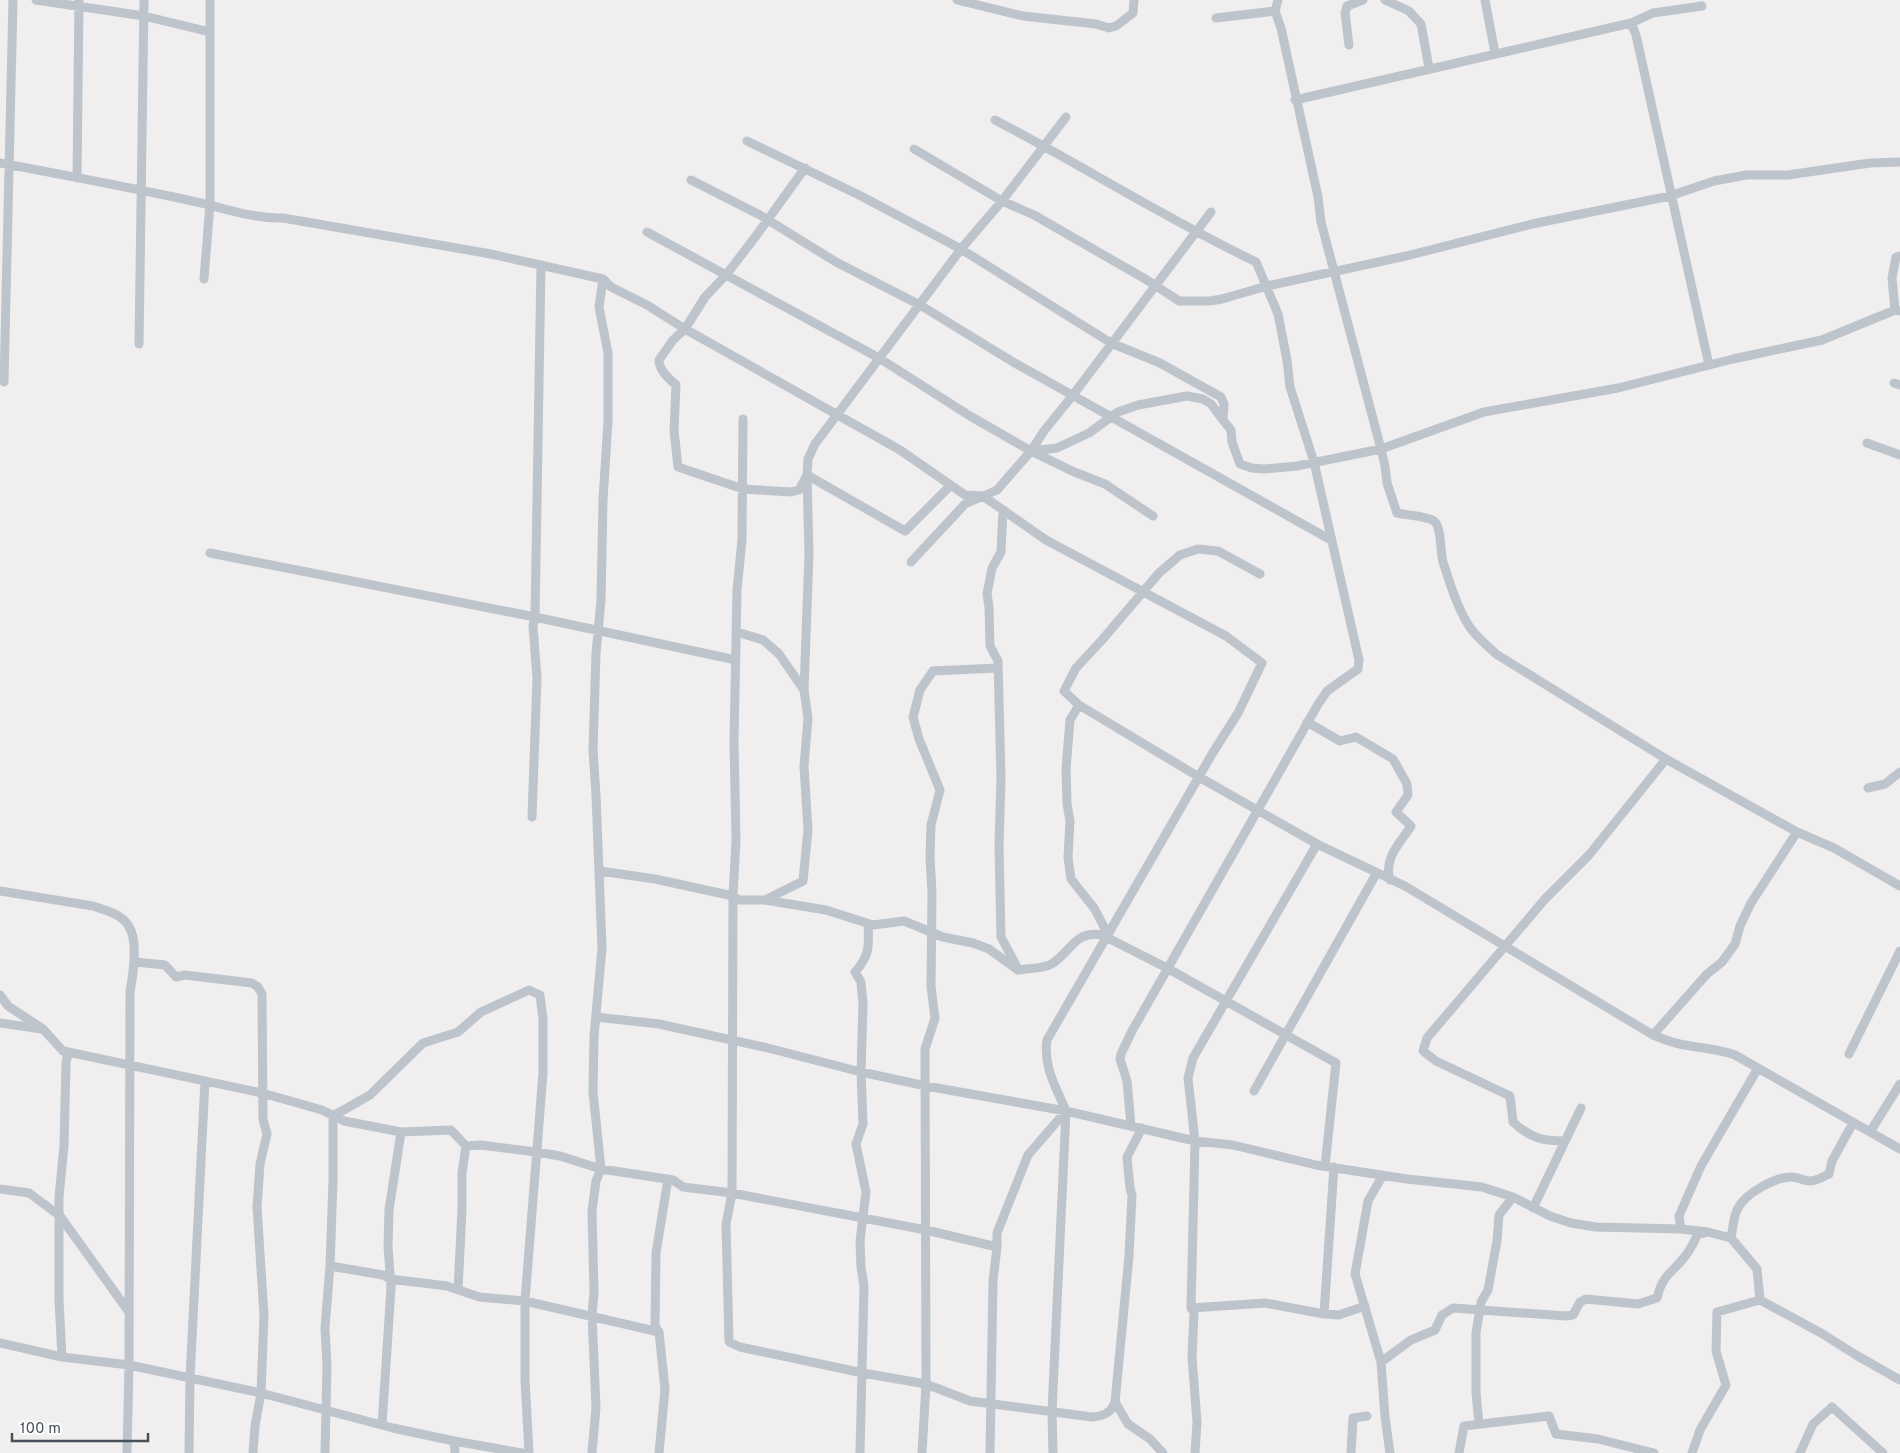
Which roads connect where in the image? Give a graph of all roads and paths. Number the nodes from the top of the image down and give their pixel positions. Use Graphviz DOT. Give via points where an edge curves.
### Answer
graph roads {
  1 [pos="13,0"];
  2 [pos="36,0"];
  3 [pos="144,0"];
  4 [pos="210,0"];
  5 [pos="957,0"];
  6 [pos="1134,0"];
  7 [pos="1278,0"];
  8 [pos="1363,0"];
  9 [pos="1385,0"];
  10 [pos="1485,0"];
  11 [pos="79,3"];
  12 [pos="1702,6"];
  13 [pos="1275,11"];
  14 [pos="144,16"];
  15 [pos="1216,18"];
  16 [pos="1631,23"];
  17 [pos="210,32"];
  18 [pos="1350,44"];
  19 [pos="1495,53"];
  20 [pos="1429,68"];
  21 [pos="1295,100"];
  22 [pos="1066,117"];
  23 [pos="995,120"];
  24 [pos="747,141"];
  25 [pos="1045,146"];
  26 [pos="914,149"];
  27 [pos="1900,162"];
  28 [pos="4,163"];
  29 [pos="805,168"];
  30 [pos="77,178"];
  31 [pos="691,180"];
  32 [pos="141,190"];
  33 [pos="1670,196"];
  34 [pos="1002,201"];
  35 [pos="210,204"];
  36 [pos="1211,212"];
  37 [pos="767,220"];
  38 [pos="647,232"];
  39 [pos="1196,232"];
  40 [pos="961,249"];
  41 [pos="1900,256"];
  42 [pos="541,265"];
  43 [pos="1334,270"];
  44 [pos="726,276"];
  45 [pos="204,279"];
  46 [pos="603,279"];
  47 [pos="1156,286"];
  48 [pos="1267,286"];
  49 [pos="920,305"];
  50 [pos="1897,310"];
  51 [pos="685,329"];
  52 [pos="1112,343"];
  53 [pos="139,344"];
  54 [pos="879,358"];
  55 [pos="1709,365"];
  56 [pos="4,382"];
  57 [pos="1073,395"];
  58 [pos="836,414"];
  59 [pos="1112,417"];
  60 [pos="743,419"];
  61 [pos="1223,420"];
  62 [pos="1867,443"];
  63 [pos="1381,449"];
  64 [pos="1030,451"];
  65 [pos="1900,455"];
  66 [pos="1314,462"];
  67 [pos="807,475"];
  68 [pos="951,485"];
  69 [pos="743,489"];
  70 [pos="983,496"];
  71 [pos="1003,510"];
  72 [pos="1153,516"];
  73 [pos="1331,540"];
  74 [pos="210,553"];
  75 [pos="911,562"];
  76 [pos="1260,574"];
  77 [pos="1144,593"];
  78 [pos="534,617"];
  79 [pos="598,629"];
  80 [pos="737,632"];
  81 [pos="736,660"];
  82 [pos="998,668"];
  83 [pos="804,690"];
  84 [pos="1079,705"];
  85 [pos="1307,722"];
  86 [pos="1666,759"];
  87 [pos="1900,772"];
  88 [pos="1199,778"];
  89 [pos="1868,788"];
  90 [pos="1258,810"];
  91 [pos="532,817"];
  92 [pos="1797,832"];
  93 [pos="1317,844"];
  94 [pos="600,871"];
  95 [pos="1376,874"];
  96 [pos="1390,880"];
  97 [pos="1900,886"];
  98 [pos="0,891"];
  99 [pos="733,896"];
  100 [pos="765,900"];
  101 [pos="868,924"];
  102 [pos="932,932"];
  103 [pos="1108,937"];
  104 [pos="1504,946"];
  105 [pos="1900,951"];
  106 [pos="135,962"];
  107 [pos="1167,968"];
  108 [pos="1018,970"];
  109 [pos="0,995"];
  110 [pos="1226,1002"];
  111 [pos="596,1017"];
  112 [pos="0,1023"];
  113 [pos="43,1029"];
  114 [pos="1284,1035"];
  115 [pos="1653,1035"];
  116 [pos="732,1040"];
  117 [pos="68,1052"];
  118 [pos="1849,1054"];
  119 [pos="131,1065"];
  120 [pos="1758,1068"];
  121 [pos="861,1072"];
  122 [pos="205,1081"];
  123 [pos="1900,1084"];
  124 [pos="926,1086"];
  125 [pos="1254,1091"];
  126 [pos="262,1093"];
  127 [pos="1581,1108"];
  128 [pos="1066,1111"];
  129 [pos="333,1116"];
  130 [pos="1853,1124"];
  131 [pos="1131,1126"];
  132 [pos="1142,1128"];
  133 [pos="401,1132"];
  134 [pos="1870,1132"];
  135 [pos="1195,1141"];
  136 [pos="1565,1141"];
  137 [pos="466,1146"];
  138 [pos="1900,1150"];
  139 [pos="536,1152"];
  140 [pos="1330,1167"];
  141 [pos="601,1169"];
  142 [pos="1383,1175"];
  143 [pos="668,1179"];
  144 [pos="0,1189"];
  145 [pos="732,1193"];
  146 [pos="1513,1197"];
  147 [pos="1533,1208"];
  148 [pos="60,1216"];
  149 [pos="863,1218"];
  150 [pos="1681,1229"];
  151 [pos="926,1230"];
  152 [pos="1708,1232"];
  153 [pos="1731,1238"];
  154 [pos="997,1247"];
  155 [pos="330,1266"];
  156 [pos="390,1279"];
  157 [pos="458,1290"];
  158 [pos="525,1300"];
  159 [pos="1760,1300"];
  160 [pos="1365,1306"];
  161 [pos="1191,1308"];
  162 [pos="1480,1309"];
  163 [pos="129,1312"];
  164 [pos="1324,1314"];
  165 [pos="592,1315"];
  166 [pos="659,1332"];
  167 [pos="0,1343"];
  168 [pos="62,1357"];
  169 [pos="1382,1362"];
  170 [pos="129,1365"];
  171 [pos="863,1373"];
  172 [pos="190,1378"];
  173 [pos="1900,1380"];
  174 [pos="926,1384"];
  175 [pos="261,1393"];
  176 [pos="1115,1402"];
  177 [pos="990,1404"];
  178 [pos="325,1410"];
  179 [pos="1052,1412"];
  180 [pos="1367,1416"];
  181 [pos="1479,1424"];
  182 [pos="382,1425"];
  183 [pos="454,1441"];
  184 [pos="127,1453"];
  185 [pos="190,1453"];
  186 [pos="253,1453"];
  187 [pos="325,1453"];
  188 [pos="455,1453"];
  189 [pos="522,1453"];
  190 [pos="529,1453"];
  191 [pos="592,1453"];
  192 [pos="659,1453"];
  193 [pos="860,1453"];
  194 [pos="922,1453"];
  195 [pos="990,1453"];
  196 [pos="1053,1453"];
  197 [pos="1163,1453"];
  198 [pos="1195,1453"];
  199 [pos="1351,1453"];
  200 [pos="1390,1453"];
  201 [pos="1458,1453"];
  202 [pos="1654,1453"];
  203 [pos="1692,1453"];
  204 [pos="1800,1453"];
  205 [pos="1883,1453"];
  1 -- 28 [label="street"];
  2 -- 11 [label="street"];
  3 -- 14 [label="street"];
  4 -- 17 [label="street"];
  5 -- 6 [label="street" via="1022,16 1109,28 1133,13"];
  7 -- 13 [label="street"];
  8 -- 18 [label="street" via="1347,6 1345,13"];
  9 -- 20 [label="street" via="1409,11 1421,24"];
  10 -- 19 [label="street"];
  11 -- 14 [label="street"];
  11 -- 30 [label="street"];
  12 -- 16 [label="street" via="1653,13"];
  13 -- 15 [label="street"];
  13 -- 21 [label="street"];
  14 -- 17 [label="street"];
  14 -- 32 [label="street"];
  16 -- 19 [label="street"];
  16 -- 33 [label="street"];
  17 -- 35 [label="street"];
  19 -- 20 [label="street"];
  20 -- 21 [label="street"];
  21 -- 43 [label="street"];
  22 -- 25 [label="street"];
  23 -- 25 [label="street"];
  24 -- 29 [label="street"];
  25 -- 34 [label="street"];
  25 -- 39 [label="street"];
  26 -- 34 [label="street"];
  27 -- 33 [label="street" via="1788,175 1746,175 1714,181"];
  28 -- 30 [label="street"];
  28 -- 56 [label="street"];
  29 -- 37 [label="street"];
  29 -- 40 [label="street"];
  30 -- 32 [label="street"];
  31 -- 37 [label="street"];
  32 -- 35 [label="street"];
  32 -- 53 [label="street"];
  33 -- 43 [label="street"];
  33 -- 55 [label="street"];
  34 -- 40 [label="street"];
  34 -- 47 [label="street" via="1034,215"];
  35 -- 42 [label="street" via="256,216 283,218"];
  35 -- 45 [label="street"];
  36 -- 39 [label="street"];
  37 -- 44 [label="street"];
  37 -- 49 [label="street" via="836,262"];
  38 -- 44 [label="street"];
  39 -- 47 [label="street"];
  39 -- 48 [label="street" via="1256,262"];
  40 -- 49 [label="street"];
  40 -- 52 [label="street"];
  41 -- 50 [label="street" via="1896,257 1892,278"];
  42 -- 46 [label="street"];
  42 -- 78 [label="street"];
  43 -- 48 [label="street"];
  43 -- 63 [label="street"];
  44 -- 51 [label="street" via="705,297"];
  44 -- 54 [label="street"];
  46 -- 51 [label="street" via="611,287"];
  46 -- 79 [label="street" via="599,307 608,353 608,420"];
  47 -- 48 [label="street" via="1179,301 1210,301"];
  47 -- 52 [label="street"];
  48 -- 66 [label="street" via="1278,314 1290,387"];
  49 -- 54 [label="street"];
  49 -- 57 [label="street"];
  50 -- 55 [label="street" via="1822,340"];
  51 -- 58 [label="street"];
  51 -- 69 [label="street" via="673,340 658,363 676,385 674,430 678,467"];
  52 -- 57 [label="street"];
  52 -- 61 [label="street" via="1160,363 1221,397"];
  54 -- 58 [label="street"];
  54 -- 64 [label="street"];
  55 -- 63 [label="street" via="1618,388 1484,412"];
  57 -- 59 [label="street"];
  57 -- 64 [label="street"];
  58 -- 67 [label="street" via="815,444 808,460"];
  58 -- 68 [label="street" via="900,450"];
  59 -- 61 [label="street" via="1138,405 1188,396 1211,404"];
  59 -- 64 [label="street" via="1089,433 1057,448"];
  59 -- 73 [label="street"];
  60 -- 69 [label="street"];
  61 -- 66 [label="street" via="1231,430 1240,464 1245,467 1264,469"];
  62 -- 65 [label="street"];
  63 -- 66 [label="street"];
  63 -- 86 [label="street" via="1397,513 1437,524 1447,575 1476,636 1496,654"];
  64 -- 70 [label="street" via="997,490"];
  64 -- 72 [label="street" via="1105,484"];
  66 -- 73 [label="street"];
  67 -- 68 [label="street" via="905,531"];
  67 -- 69 [label="street" via="799,490 791,492"];
  67 -- 83 [label="street" via="809,554"];
  68 -- 70 [label="street" via="965,495"];
  69 -- 80 [label="street"];
  70 -- 71 [label="street"];
  70 -- 75 [label="street" via="965,504"];
  71 -- 77 [label="street" via="1046,540"];
  71 -- 82 [label="street" via="1001,552 992,568 987,594 990,646"];
  73 -- 85 [label="street" via="1359,660 1358,669 1327,691"];
  74 -- 78 [label="street"];
  76 -- 77 [label="street" via="1218,551 1198,549 1180,555 1159,573"];
  77 -- 84 [label="street" via="1076,668 1064,691"];
  77 -- 88 [label="street" via="1226,636 1262,663 1238,713"];
  78 -- 79 [label="street"];
  78 -- 91 [label="street" via="537,678"];
  79 -- 81 [label="street"];
  79 -- 94 [label="street" via="593,750"];
  80 -- 81 [label="street"];
  80 -- 83 [label="street" via="763,640 779,654"];
  81 -- 99 [label="street"];
  82 -- 102 [label="street" via="933,671 920,690 913,717 940,790 931,825"];
  82 -- 108 [label="street" via="1002,937"];
  83 -- 100 [label="street" via="808,718 804,767 808,830 804,881"];
  84 -- 88 [label="street"];
  84 -- 103 [label="street" via="1070,720 1066,769 1070,821 1068,857 1071,879 1094,908"];
  85 -- 90 [label="street"];
  85 -- 96 [label="street" via="1340,741 1356,737 1387,755 1393,759 1407,784 1408,795 1396,812 1411,826 1390,856"];
  86 -- 92 [label="street"];
  86 -- 104 [label="street" via="1590,855"];
  87 -- 89 [label="street" via="1885,784"];
  88 -- 90 [label="street"];
  88 -- 103 [label="street"];
  90 -- 93 [label="street"];
  90 -- 107 [label="street"];
  92 -- 97 [label="street" via="1834,848"];
  92 -- 115 [label="street" via="1751,903 1735,944"];
  93 -- 95 [label="street"];
  93 -- 110 [label="street"];
  94 -- 99 [label="street"];
  94 -- 111 [label="street" via="602,948"];
  95 -- 96 [label="street"];
  95 -- 114 [label="street"];
  96 -- 104 [label="street"];
  98 -- 106 [label="street" via="108,911 128,925"];
  99 -- 100 [label="street" via="739,900"];
  99 -- 116 [label="street"];
  100 -- 101 [label="street" via="826,910"];
  101 -- 102 [label="street" via="904,921"];
  101 -- 121 [label="street" via="868,952 864,963 855,972 862,989"];
  102 -- 108 [label="street" via="989,949"];
  102 -- 124 [label="street" via="931,986 935,1018 926,1049"];
  103 -- 107 [label="street"];
  103 -- 108 [label="street" via="1092,933 1084,935 1052,964"];
  103 -- 128 [label="street" via="1047,1040 1048,1071"];
  104 -- 115 [label="street"];
  104 -- 136 [label="street" via="1427,1038 1423,1051 1436,1061 1510,1096 1513,1122 1525,1133 1550,1141"];
  105 -- 118 [label="street"];
  106 -- 119 [label="street" via="130,992"];
  106 -- 126 [label="street" via="164,965 176,977 185,975 252,983 258,987 263,1003"];
  107 -- 110 [label="street"];
  107 -- 131 [label="street" via="1121,1054"];
  109 -- 113 [label="street" via="8,1006"];
  110 -- 114 [label="street"];
  110 -- 135 [label="street" via="1190,1068 1188,1078"];
  111 -- 116 [label="street" via="659,1024"];
  111 -- 141 [label="street" via="593,1092"];
  112 -- 113 [label="street"];
  113 -- 117 [label="street"];
  114 -- 125 [label="street"];
  114 -- 140 [label="street" via="1336,1064"];
  115 -- 120 [label="street" via="1690,1046 1722,1050"];
  116 -- 121 [label="street"];
  116 -- 145 [label="street"];
  117 -- 119 [label="street"];
  117 -- 148 [label="street"];
  119 -- 122 [label="street"];
  119 -- 163 [label="street"];
  120 -- 130 [label="street"];
  120 -- 150 [label="street" via="1701,1166 1679,1216"];
  121 -- 124 [label="street"];
  121 -- 149 [label="street" via="863,1124 856,1144 866,1192"];
  122 -- 126 [label="street"];
  122 -- 172 [label="street"];
  123 -- 134 [label="street"];
  124 -- 128 [label="street"];
  124 -- 151 [label="street"];
  126 -- 129 [label="street"];
  126 -- 175 [label="street" via="267,1134 260,1164 257,1207 264,1315"];
  127 -- 136 [label="street"];
  128 -- 131 [label="street"];
  128 -- 154 [label="street" via="1028,1155 997,1233"];
  128 -- 179 [label="street"];
  129 -- 133 [label="street"];
  129 -- 139 [label="street" via="370,1095 423,1043 458,1032 481,1012 529,990 540,995 543,1019 543,1073"];
  129 -- 155 [label="street"];
  130 -- 134 [label="street"];
  130 -- 153 [label="street" via="1829,1174 1811,1181 1791,1177 1768,1183 1738,1207"];
  131 -- 132 [label="street"];
  132 -- 135 [label="street"];
  132 -- 176 [label="street" via="1127,1157 1132,1196"];
  133 -- 137 [label="street" via="451,1130"];
  133 -- 156 [label="street" via="389,1210"];
  134 -- 138 [label="street"];
  135 -- 140 [label="street"];
  135 -- 161 [label="street"];
  136 -- 147 [label="street"];
  137 -- 139 [label="street"];
  137 -- 157 [label="street"];
  139 -- 141 [label="street"];
  139 -- 158 [label="street"];
  140 -- 142 [label="street"];
  140 -- 164 [label="street"];
  141 -- 143 [label="street"];
  141 -- 165 [label="street" via="593,1197"];
  142 -- 146 [label="street" via="1482,1188"];
  142 -- 160 [label="street" via="1368,1201 1355,1266"];
  143 -- 145 [label="street" via="683,1187"];
  143 -- 166 [label="street" via="656,1253 655,1326"];
  144 -- 148 [label="street" via="29,1193"];
  145 -- 149 [label="street"];
  145 -- 171 [label="street" via="726,1224 729,1342"];
  146 -- 147 [label="street"];
  146 -- 162 [label="street" via="1499,1215 1488,1290"];
  147 -- 150 [label="street" via="1572,1223 1596,1227"];
  148 -- 163 [label="street"];
  148 -- 168 [label="street"];
  149 -- 151 [label="street"];
  149 -- 171 [label="street" via="860,1266 864,1286"];
  150 -- 152 [label="street"];
  151 -- 154 [label="street"];
  151 -- 174 [label="street"];
  152 -- 153 [label="street"];
  152 -- 162 [label="street" via="1698,1234 1686,1256 1664,1278 1657,1298 1629,1304 1586,1299 1580,1302 1573,1315 1566,1316"];
  153 -- 159 [label="street" via="1757,1269"];
  154 -- 177 [label="street"];
  155 -- 156 [label="street" via="376,1273"];
  155 -- 178 [label="street" via="325,1328"];
  156 -- 157 [label="street"];
  156 -- 182 [label="street"];
  157 -- 158 [label="street" via="479,1297"];
  158 -- 165 [label="street"];
  158 -- 190 [label="street"];
  159 -- 173 [label="street"];
  159 -- 203 [label="street" via="1717,1312 1716,1351 1726,1385 1700,1430"];
  160 -- 164 [label="street" via="1340,1315"];
  160 -- 169 [label="street"];
  161 -- 164 [label="street" via="1265,1304"];
  161 -- 198 [label="street" via="1194,1313"];
  162 -- 169 [label="street" via="1448,1310 1435,1330 1411,1340"];
  162 -- 181 [label="street" via="1476,1334"];
  163 -- 170 [label="street"];
  165 -- 166 [label="street"];
  165 -- 191 [label="street" via="596,1407"];
  166 -- 192 [label="street" via="665,1388"];
  167 -- 168 [label="street"];
  168 -- 170 [label="street"];
  169 -- 200 [label="street"];
  170 -- 172 [label="street"];
  170 -- 184 [label="street"];
  171 -- 174 [label="street"];
  171 -- 193 [label="street"];
  172 -- 175 [label="street"];
  172 -- 185 [label="street"];
  174 -- 177 [label="street" via="970,1401"];
  174 -- 194 [label="street"];
  175 -- 178 [label="street"];
  175 -- 186 [label="street"];
  176 -- 179 [label="street" via="1106,1414 1099,1416"];
  176 -- 197 [label="street" via="1128,1424"];
  177 -- 179 [label="street"];
  177 -- 195 [label="street"];
  178 -- 182 [label="street"];
  178 -- 187 [label="street"];
  179 -- 196 [label="street"];
  180 -- 199 [label="street" via="1354,1418"];
  181 -- 201 [label="street" via="1464,1426"];
  181 -- 202 [label="street" via="1549,1416 1556,1434 1598,1439"];
  182 -- 183 [label="street"];
  183 -- 188 [label="street"];
  183 -- 189 [label="street"];
  204 -- 205 [label="street" via="1813,1424 1832,1407"];
}
